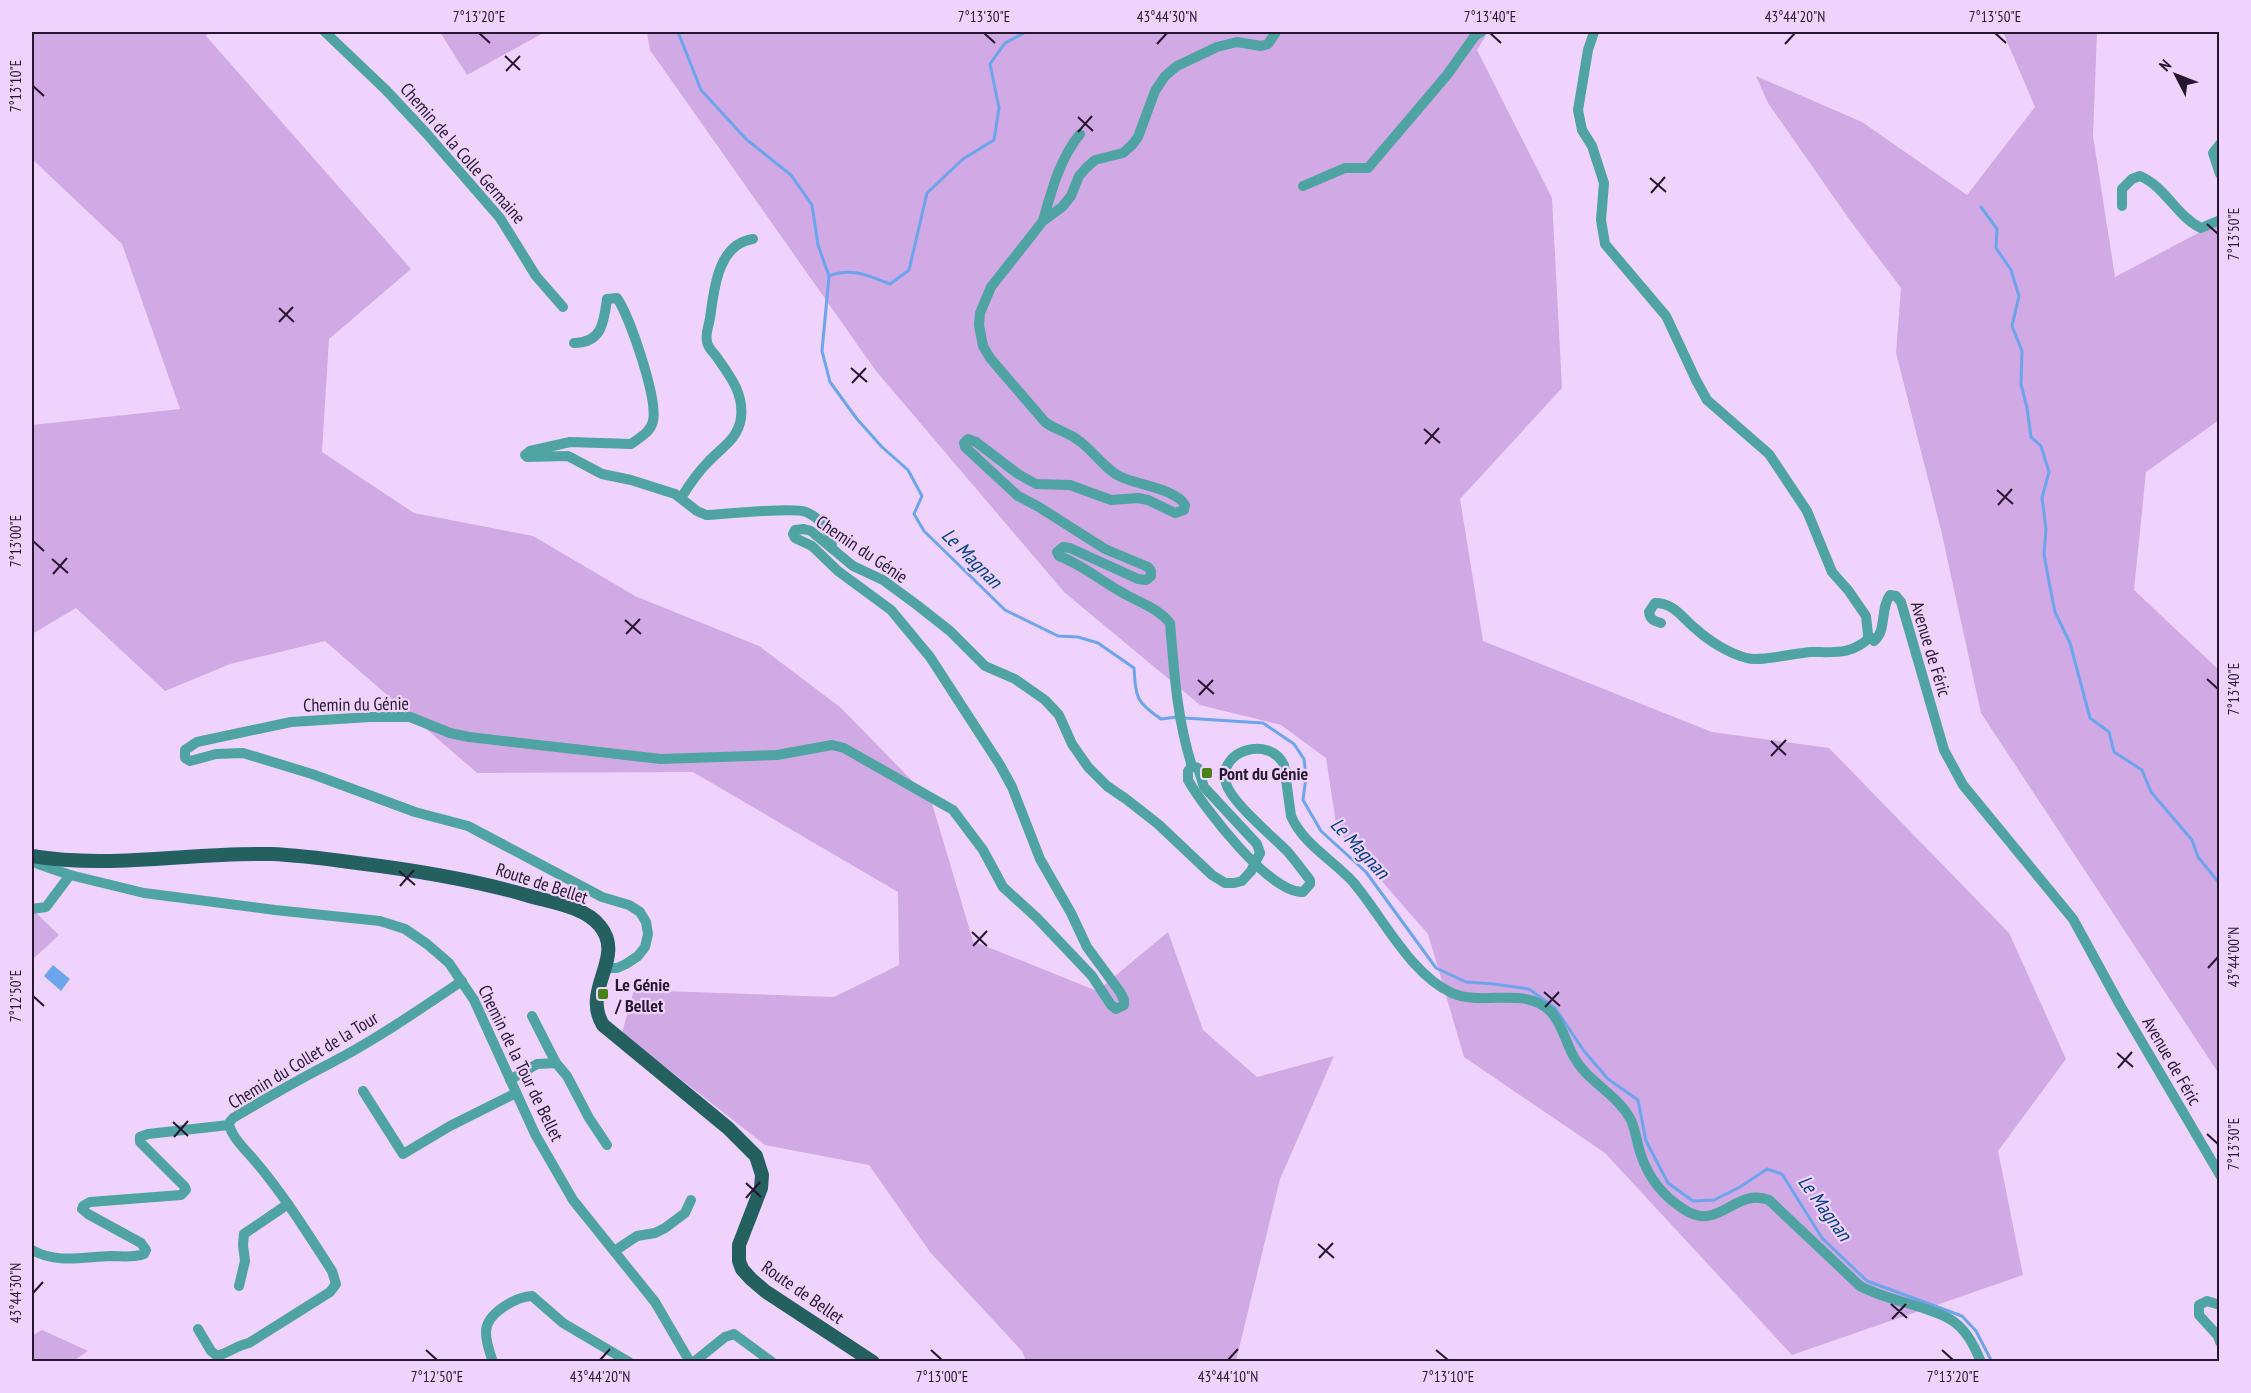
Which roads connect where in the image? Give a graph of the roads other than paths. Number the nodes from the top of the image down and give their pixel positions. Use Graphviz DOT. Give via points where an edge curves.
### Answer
graph roads {
  1 [pos="325,32"];
  2 [pos="1276,32"];
  3 [pos="1481,32"];
  4 [pos="1594,32"];
  5 [pos="1080,134"];
  6 [pos="2220,144"];
  7 [pos="2220,174"];
  8 [pos="1303,186"];
  9 [pos="2122,206"];
  10 [pos="2220,220"];
  11 [pos="1043,221"];
  12 [pos="753,239"];
  13 [pos="563,307"];
  14 [pos="574,343"];
  15 [pos="681,498"];
  16 [pos="832,548"];
  17 [pos="1661,624"];
  18 [pos="1870,637"];
  19 [pos="1192,766"];
  20 [pos="32,856"];
  21 [pos="70,875"];
  22 [pos="32,909"];
  23 [pos="606,968"];
  24 [pos="462,981"];
  25 [pos="532,1016"];
  26 [pos="556,1063"];
  27 [pos="510,1080"];
  28 [pos="363,1091"];
  29 [pos="516,1093"];
  30 [pos="229,1125"];
  31 [pos="607,1146"];
  32 [pos="2220,1175"];
  33 [pos="691,1200"];
  34 [pos="288,1204"];
  35 [pos="32,1250"];
  36 [pos="616,1250"];
  37 [pos="238,1286"];
  38 [pos="2220,1305"];
  39 [pos="198,1329"];
  40 [pos="2220,1342"];
  41 [pos="493,1362"];
  42 [pos="629,1362"];
  43 [pos="692,1362"];
  44 [pos="772,1362"];
  45 [pos="873,1362"];
  46 [pos="1981,1362"];
  1 -- 13 [label="street, Chemin de la Colle Germaine" via="385,89 500,218 536,276"];
  2 -- 11 [label="street, Chemin du Génie" via="1268,44 1236,42 1177,66 1155,91 1132,146 1090,164 1062,207"];
  3 -- 8 [label="street" via="1368,168 1346,168"];
  4 -- 18 [label="street" via="1578,110 1604,183 1601,220 1605,244 1666,316 1707,400 1769,454 1807,511 1832,572 1866,615"];
  5 -- 11 [label="street" via="1064,159"];
  6 -- 7 [label="street" via="2213,153"];
  9 -- 10 [label="street" via="2122,189 2140,176 2155,183 2192,224 2200,228"];
  11 -- 19 [label="street, Chemin du Génie" via="984,300 979,325 983,346 1050,426 1076,438 1115,474 1183,501 1184,510 1175,513 1138,498 1111,500 1070,485 1036,484 971,439 965,447 1018,496 1105,549 1151,571 1146,580 1138,579 1070,548 1063,547 1057,552 1163,614 1170,623 1178,700"];
  12 -- 15 [label="street" via="731,252 717,275 706,337 739,392 739,428"];
  14 -- 15 [label="street" via="586,343 597,336 607,299 617,298 641,356 653,421 649,430 632,444 570,442 530,451 525,455 527,458 568,456 602,474"];
  15 -- 16 [label="street" via="706,515 805,511 827,528"];
  16 -- 19 [label="street, Chemin du Génie, bridge" via="853,566 883,580 918,605 985,666 1016,679 1045,700 1059,715 1071,744 1107,786 1158,824 1212,875 1225,883 1242,881 1260,853 1257,844 1204,787 1198,768"];
  16 -- 23 [label="street, Chemin du Génie" via="811,531 795,530 793,534 891,610 930,657 1012,787 1040,859 1087,947 1124,1000 1120,1008 1111,1005 1092,976 1003,886 983,850 953,810 844,748 661,759 469,737 410,717 370,717 291,722 197,742 185,750 185,758 190,760 243,753 415,812 468,826 602,897 636,909 648,928 645,947 626,964"];
  17 -- 18 [label="street" via="1649,616 1655,603 1665,603 1683,614 1695,629 1734,654 1756,660 1784,654 1852,651"];
  18 -- 32 [label="street, Avenue de Féric" via="1874,641 1879,637 1886,600 1890,595 1896,596 1944,750 1963,785 2073,919"];
  19 -- 46 [label="street" via="1188,780 1227,834 1270,877 1291,890 1303,892 1310,880 1226,783 1225,771 1230,761 1243,751 1261,748 1280,757 1294,824 1353,882 1421,970 1452,993 1483,1000 1532,1000 1554,1015 1584,1072 1625,1110 1641,1156 1664,1194 1688,1213 1701,1216 1715,1215 1750,1197 1769,1200 1860,1286 1948,1318 1973,1342"];
  20 -- 21 [label="street, Chemin de la Tour de Bellet" via="38,864"];
  20 -- 23 [label="main road, Route de Bellet" via="90,862 271,854 453,877 553,903 592,918 606,939"];
  21 -- 22 [label="street" via="46,907"];
  21 -- 24 [label="street, Chemin de la Tour de Bellet" via="144,893 380,921 405,929 427,944"];
  23 -- 45 [label="main road, Route de Bellet" via="596,1004 603,1025 728,1128 756,1156 761,1188 739,1245 742,1269 765,1291"];
  24 -- 27 [label="street, Chemin de la Tour de Bellet"];
  24 -- 30 [label="street, Chemin du Collet de la Tour" via="347,1054 241,1113"];
  25 -- 26 [label="street"];
  26 -- 27 [label="street" via="537,1064"];
  26 -- 31 [label="street"];
  27 -- 29 [label="street, Chemin de la Tour de Bellet"];
  28 -- 29 [label="street" via="404,1154"];
  29 -- 36 [label="street, Chemin de la Tour de Bellet" via="573,1200"];
  30 -- 34 [label="street, Chemin du Collet de la Tour"];
  30 -- 35 [label="street" via="140,1137 140,1142 185,1187 181,1195 90,1202 83,1206 88,1214 141,1243 144,1254 63,1259 45,1257"];
  33 -- 36 [label="street" via="685,1213 665,1228 632,1238"];
  34 -- 37 [label="street" via="244,1234 245,1261"];
  34 -- 39 [label="street, Chemin du Collet de la Tour" via="332,1271 336,1284 330,1292 249,1343 218,1356"];
  36 -- 43 [label="street, Chemin de la Tour de Bellet" via="655,1302"];
  38 -- 40 [label="street" via="2207,1301 2199,1305 2199,1315"];
  41 -- 42 [label="street" via="485,1332 491,1318 516,1300 532,1296 563,1323"];
  43 -- 44 [label="street" via="734,1334"];
}
